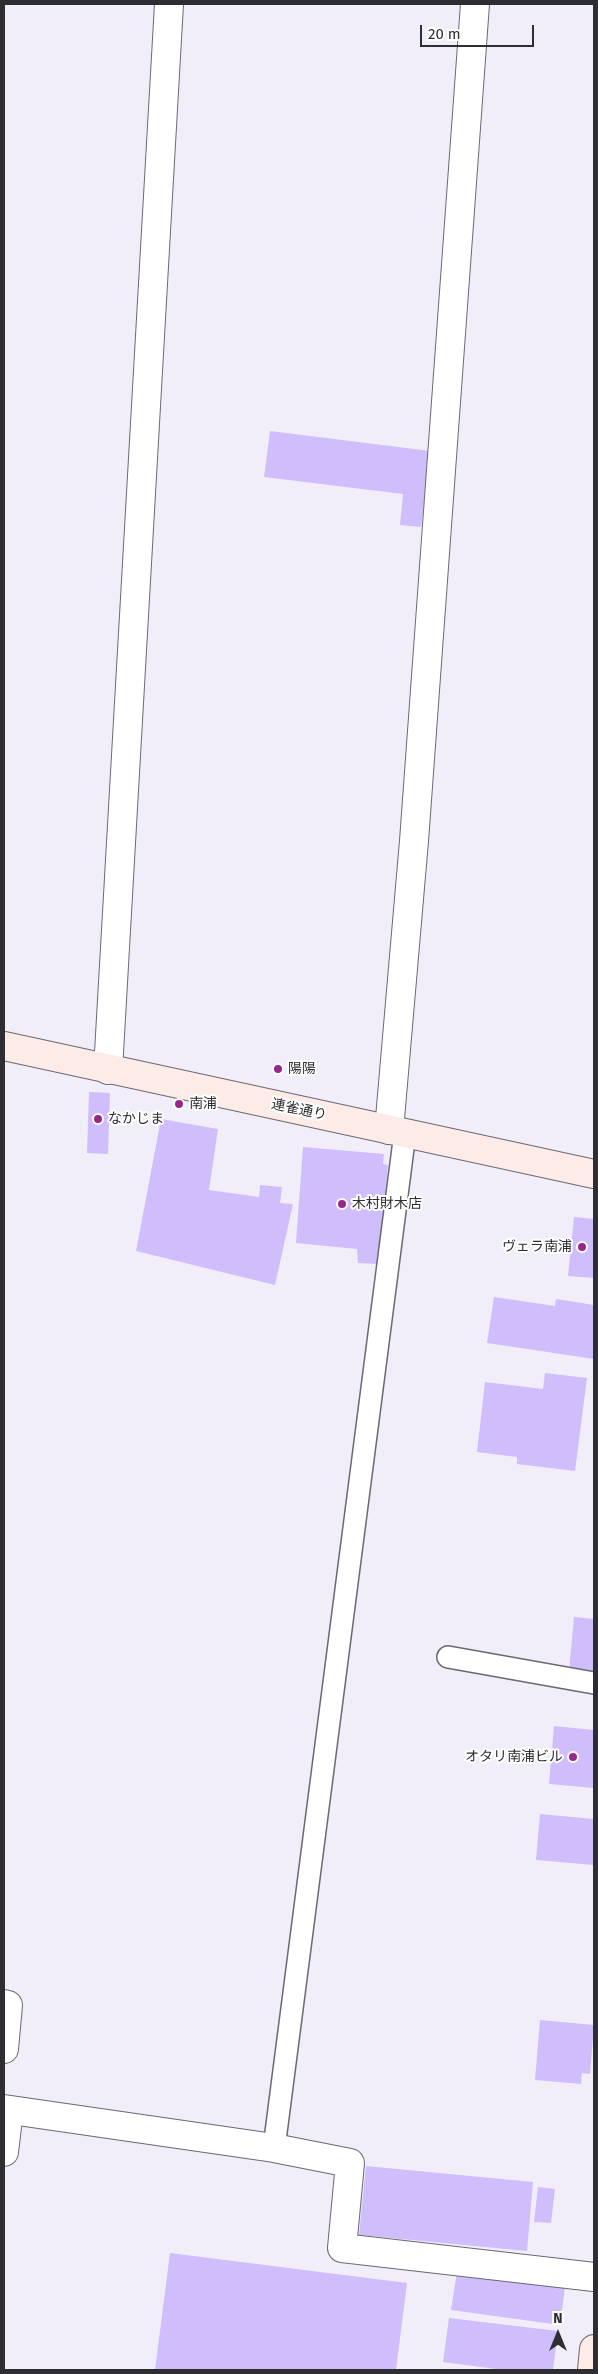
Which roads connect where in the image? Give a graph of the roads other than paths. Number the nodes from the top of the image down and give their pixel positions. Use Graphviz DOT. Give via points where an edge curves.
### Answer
graph roads {
  1 [pos="169,4"];
  2 [pos="475,4"];
  3 [pos="4,1046"];
  4 [pos="108,1070"];
  5 [pos="397,1132"];
  6 [pos="594,1174"];
  7 [pos="448,1657"];
  8 [pos="594,1682"];
  9 [pos="4,2004"];
  10 [pos="4,2049"];
  11 [pos="6,2109"];
  12 [pos="274,2148"];
  13 [pos="4,2152"];
  14 [pos="594,2276"];
  15 [pos="594,2350"];
  16 [pos="592,2370"];
  1 -- 4 [label="street"];
  2 -- 5 [label="street" via="414,841"];
  3 -- 4 [label="main road, 連雀通り"];
  4 -- 5 [label="main road, 連雀通り"];
  5 -- 6 [label="main road, 連雀通り"];
  5 -- 12 [label="lane"];
  7 -- 8 [label="lane"];
  9 -- 10 [label="street" via="8,2005"];
  11 -- 12 [label="street"];
  11 -- 13 [label="street"];
  12 -- 14 [label="street" via="350,2163 342,2248"];
  15 -- 16 [label="main road"];
}
